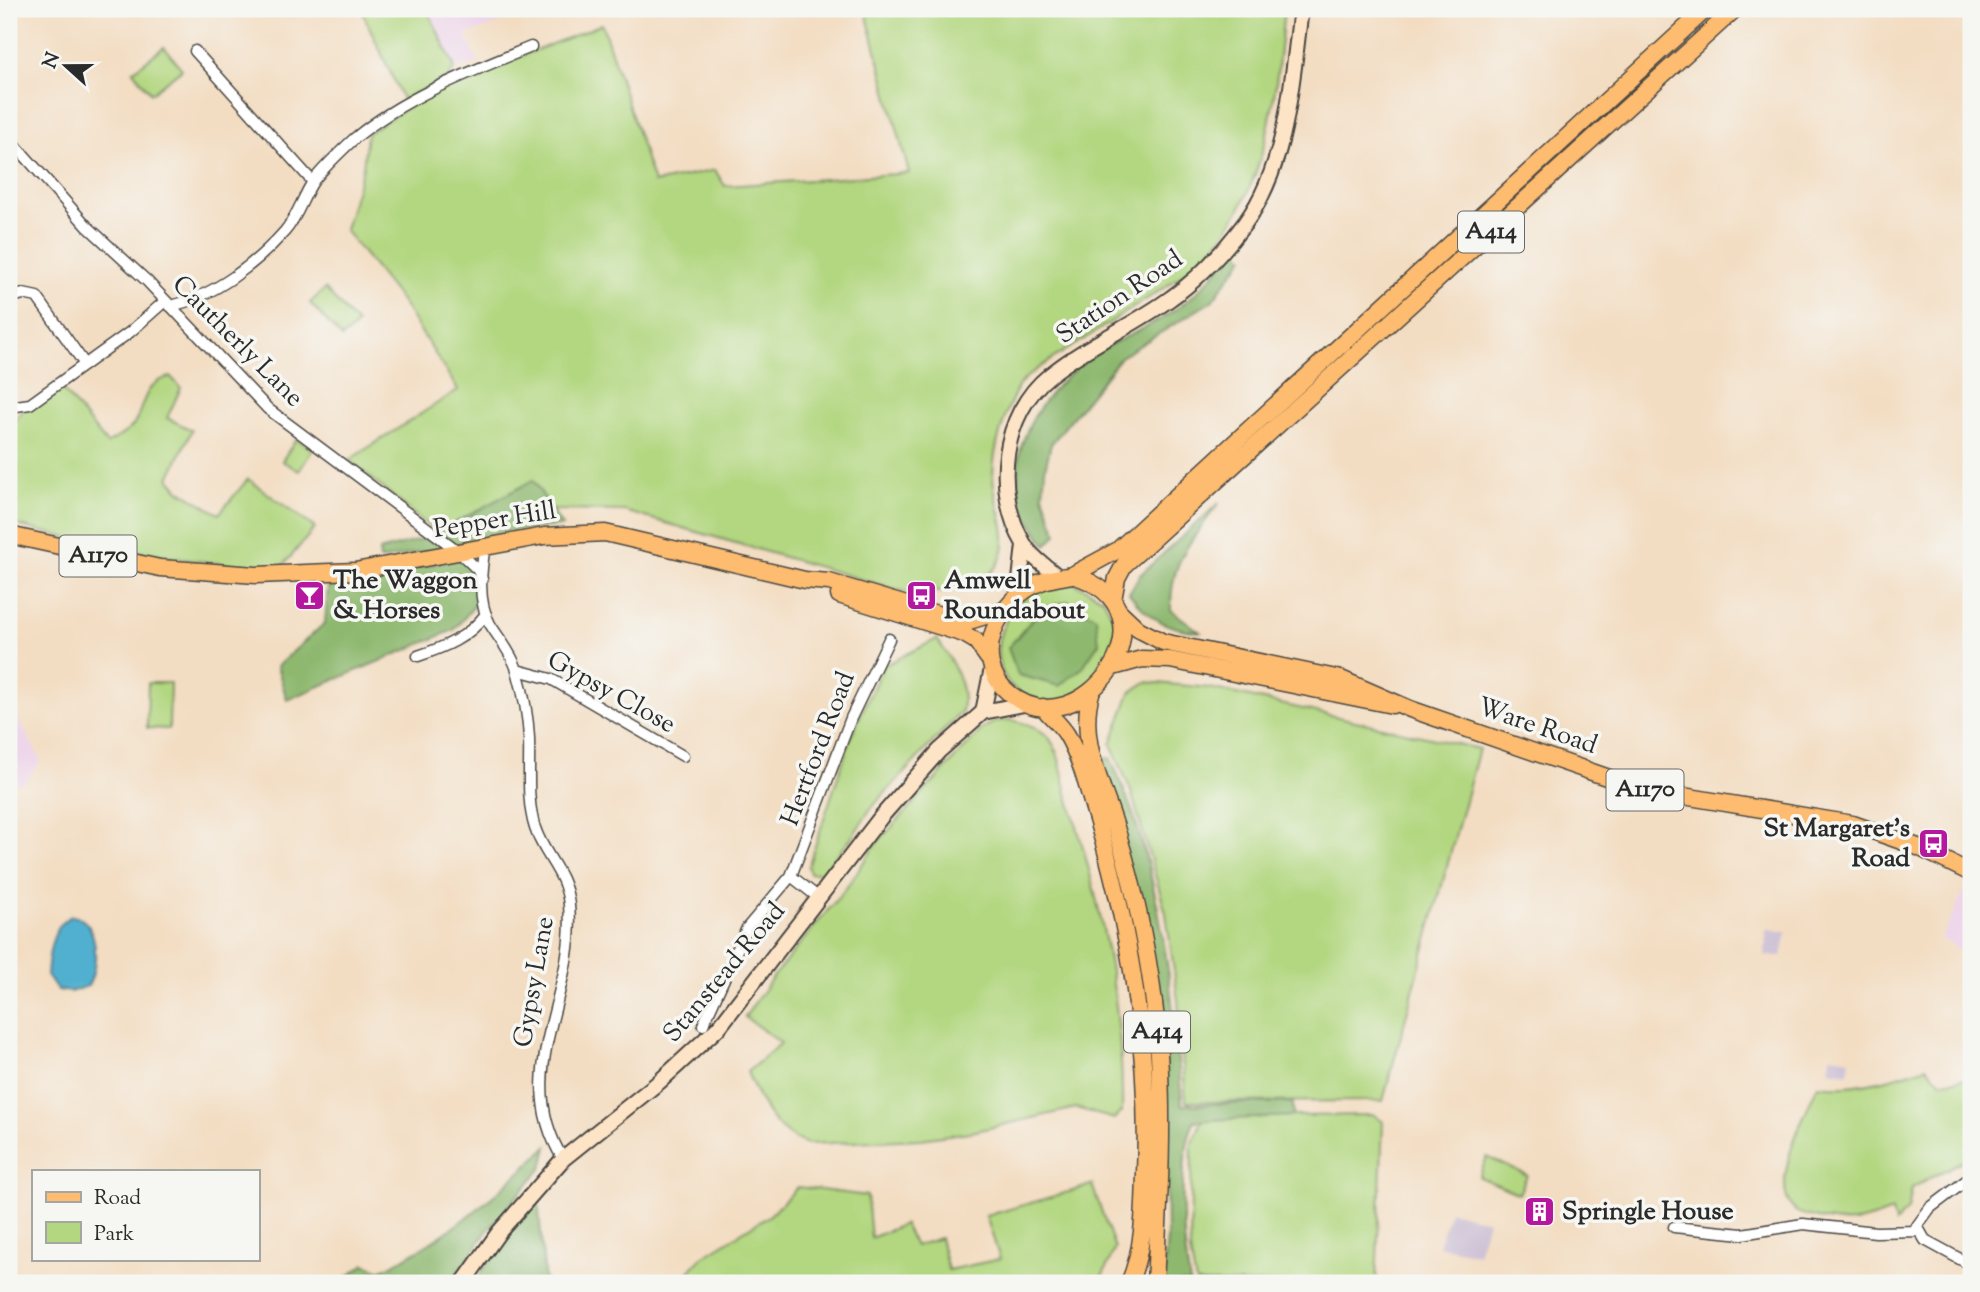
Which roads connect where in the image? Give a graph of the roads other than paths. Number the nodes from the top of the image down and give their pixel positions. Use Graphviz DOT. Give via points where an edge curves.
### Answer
graph roads {
  1 [pos="1301,9"];
  2 [pos="1706,9"];
  3 [pos="1735,9"];
  4 [pos="531,47"];
  5 [pos="195,51"];
  6 [pos="9,138"];
  7 [pos="313,182"];
  8 [pos="9,298"];
  9 [pos="190,302"];
  10 [pos="168,303"];
  11 [pos="183,320"];
  12 [pos="84,363"];
  13 [pos="9,407"];
  14 [pos="9,535"];
  15 [pos="485,545"];
  16 [pos="1024,545"];
  17 [pos="458,551"];
  18 [pos="1065,576"];
  19 [pos="482,579"];
  20 [pos="805,580"];
  21 [pos="1018,597"];
  22 [pos="1117,606"];
  23 [pos="1006,610"];
  24 [pos="486,614"];
  25 [pos="889,639"];
  26 [pos="418,656"];
  27 [pos="990,666"];
  28 [pos="1114,667"];
  29 [pos="517,670"];
  30 [pos="1092,690"];
  31 [pos="1024,704"];
  32 [pos="1043,707"];
  33 [pos="1410,709"];
  34 [pos="983,712"];
  35 [pos="683,756"];
  36 [pos="1971,873"];
  37 [pos="791,876"];
  38 [pos="819,898"];
  39 [pos="703,1025"];
  40 [pos="563,1159"];
  41 [pos="1971,1177"];
  42 [pos="1674,1227"];
  43 [pos="1918,1231"];
  44 [pos="1971,1265"];
  45 [pos="463,1283"];
  46 [pos="1129,1283"];
  47 [pos="1155,1283"];
  1 -- 16 [label="main road, Station Road" via="1278,147 1248,219 1191,283 1048,376 1027,401 1012,432 1006,460 1006,490"];
  2 -- 18 [label="main road, A414" via="1118,550"];
  3 -- 22 [label="main road, A414" via="1124,565 1117,578"];
  4 -- 7 [label="street" via="409,102 356,137"];
  5 -- 7 [label="street"];
  6 -- 10 [label="street, Cautherly Lane" via="87,226"];
  7 -- 9 [label="street" via="286,231 240,272"];
  8 -- 12 [label="street" via="23,293 37,296"];
  9 -- 10 [label="street"];
  9 -- 11 [label="street"];
  10 -- 11 [label="street, Cautherly Lane"];
  10 -- 12 [label="street"];
  11 -- 17 [label="street, Cautherly Lane" via="268,409"];
  12 -- 13 [label="street" via="30,404"];
  14 -- 17 [label="main road, Pepper Hill / A1170" via="130,563 256,575 330,573"];
  15 -- 17 [label="main road, Pepper Hill / A1170"];
  15 -- 19 [label="street, Gypsy Lane"];
  15 -- 20 [label="main road, Pepper Hill / A1170" via="605,533"];
  16 -- 18 [label="main road, Station Road"];
  16 -- 21 [label="main road, Station Road"];
  17 -- 19 [label="street"];
  18 -- 21 [label="main road" via="1039,582"];
  18 -- 22 [label="main road" via="1090,581"];
  19 -- 24 [label="street, Gypsy Lane"];
  20 -- 23 [label="main road, Pepper Hill / A1170" via="829,582 969,621"];
  20 -- 27 [label="main road, Pepper Hill / A1170" via="828,592 964,634 976,641"];
  21 -- 23 [label="main road"];
  22 -- 28 [label="main road" via="1123,629"];
  22 -- 33 [label="main road, Ware Road / A1170" via="1138,629 1163,642 1331,676"];
  23 -- 27 [label="main road" via="995,627"];
  24 -- 26 [label="street" via="454,643"];
  24 -- 29 [label="street, Gypsy Lane"];
  25 -- 37 [label="street, Hertford Road" via="851,718"];
  27 -- 31 [label="main road" via="1000,686"];
  27 -- 34 [label="main road"];
  28 -- 30 [label="main road"];
  28 -- 33 [label="main road, Ware Road / A1170" via="1142,659 1170,660"];
  29 -- 35 [label="street, Gypsy Close" via="551,679"];
  29 -- 40 [label="street, Gypsy Lane" via="529,736 533,819 562,876 569,901 569,937 540,1091 549,1132"];
  30 -- 32 [label="main road" via="1074,701"];
  30 -- 47 [label="main road, A414" via="1085,715 1087,739 1127,864 1154,1004 1161,1119"];
  31 -- 32 [label="main road"];
  31 -- 34 [label="main road"];
  32 -- 46 [label="main road, A414" via="1073,748 1112,871 1135,976 1145,1076 1146,1152 1139,1251"];
  33 -- 36 [label="main road, Ware Road / A1170" via="1642,789 1853,824 1918,846"];
  34 -- 38 [label="main road, Stanstead Road" via="911,782"];
  37 -- 38 [label="street"];
  37 -- 39 [label="street, Hertford Road" via="747,928"];
  38 -- 40 [label="main road, Stanstead Road" via="703,1044"];
  40 -- 45 [label="main road, Stanstead Road" via="499,1232"];
  41 -- 43 [label="street" via="1924,1214"];
  42 -- 43 [label="street" via="1742,1234 1803,1224 1876,1232"];
  43 -- 44 [label="street" via="1925,1240"];
}
